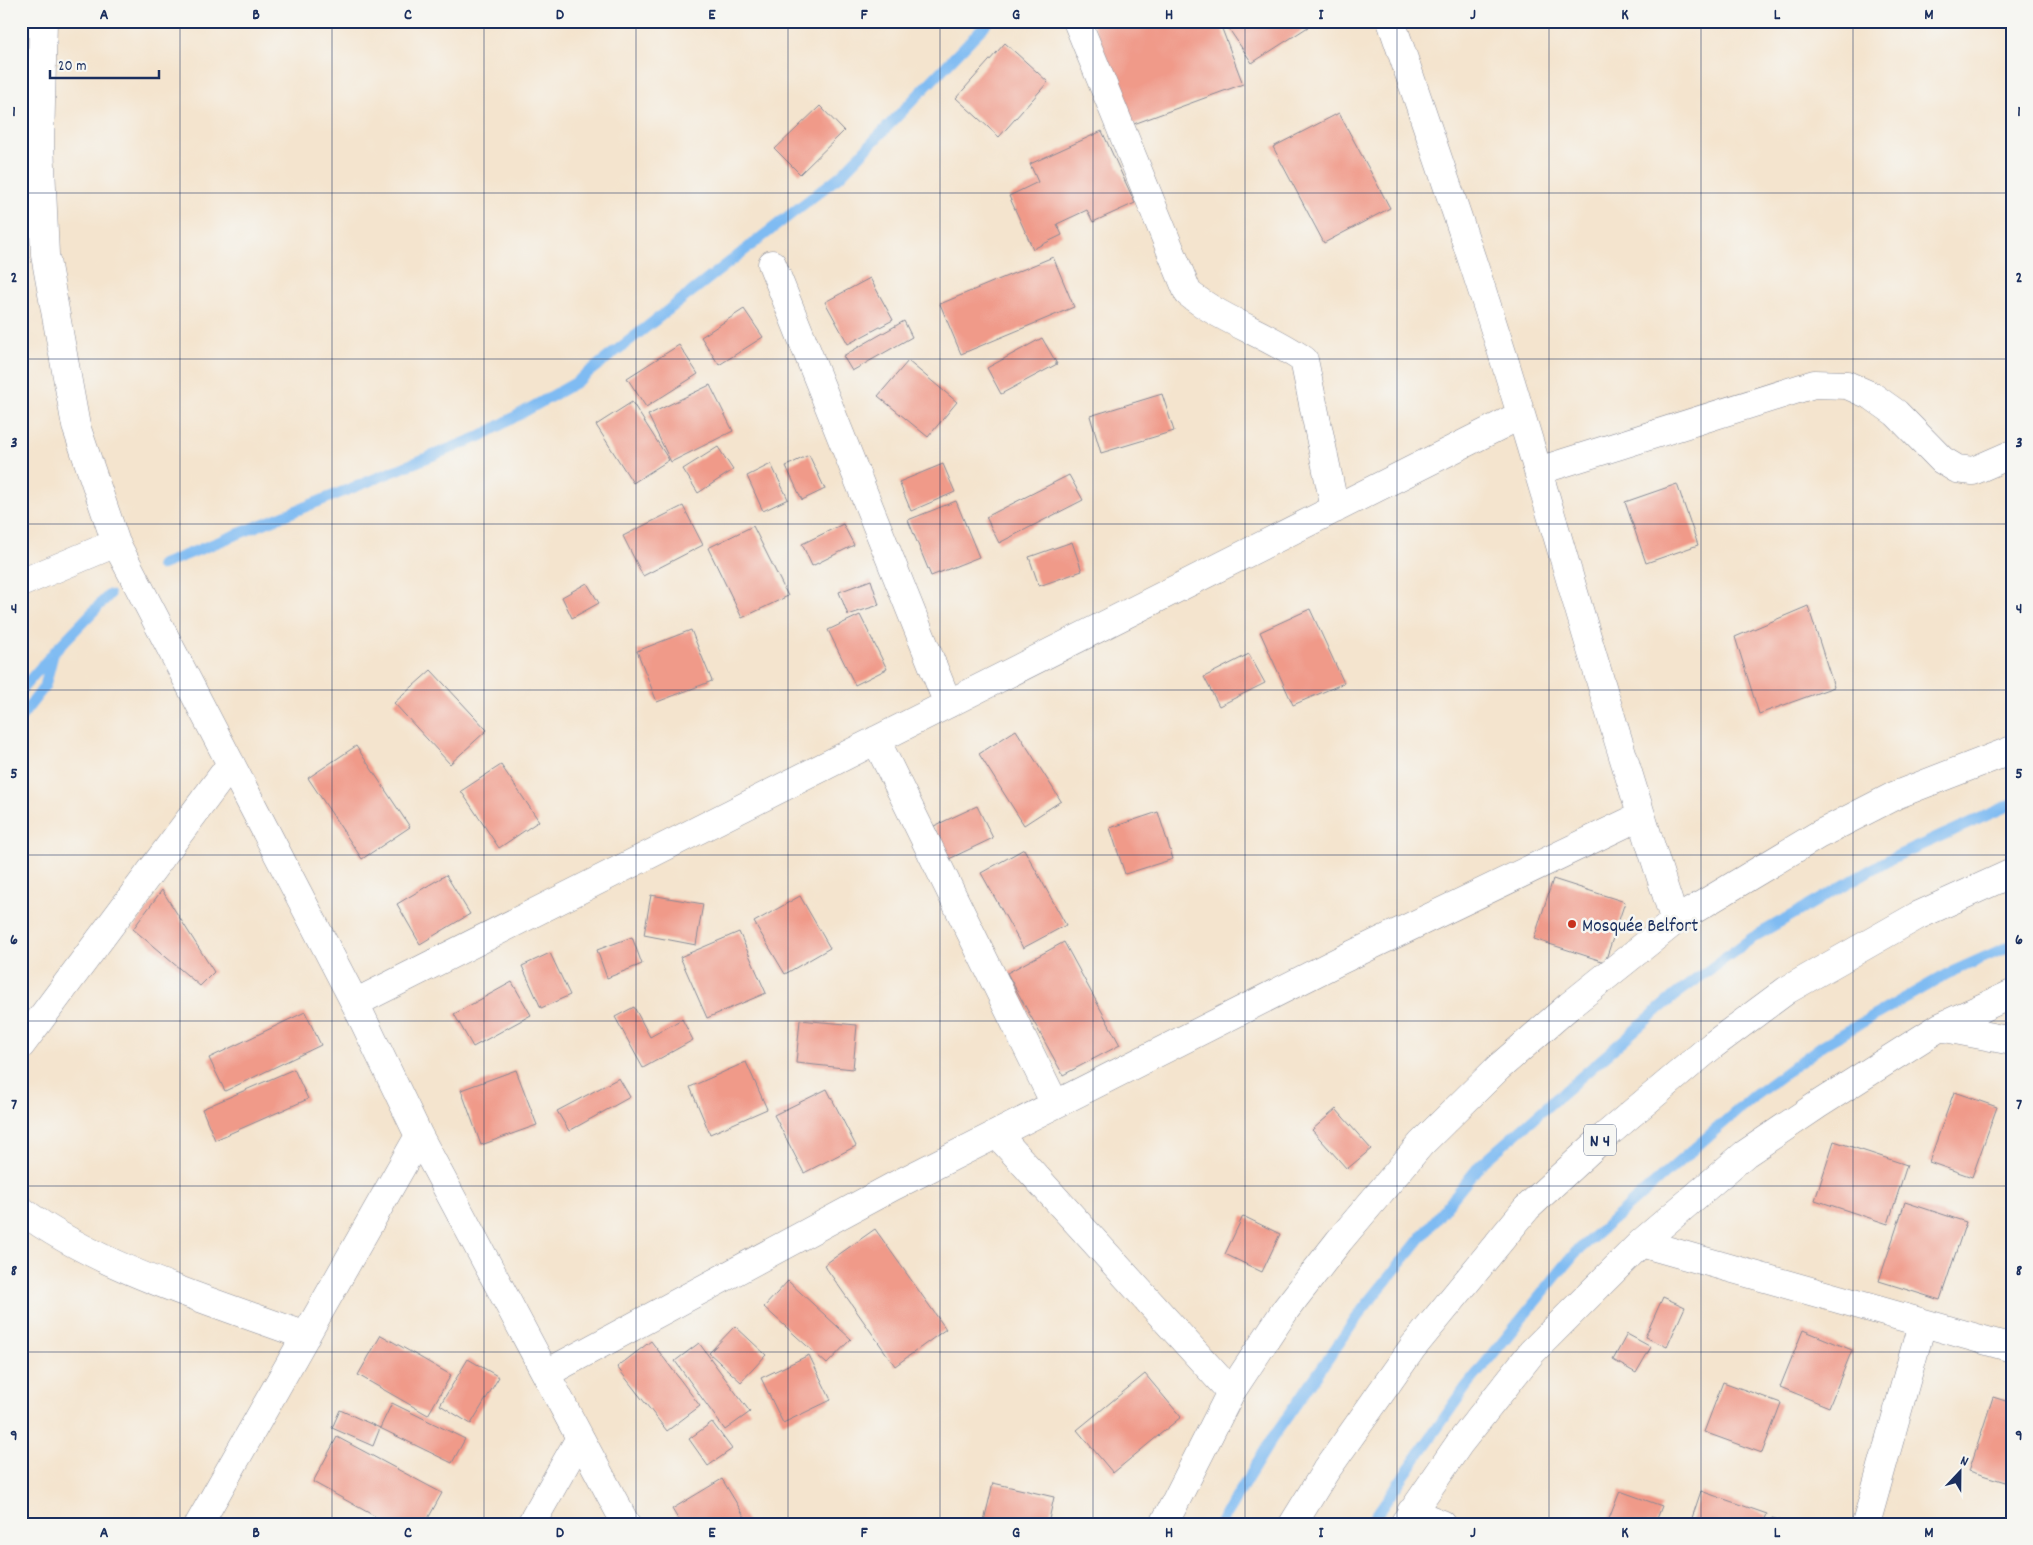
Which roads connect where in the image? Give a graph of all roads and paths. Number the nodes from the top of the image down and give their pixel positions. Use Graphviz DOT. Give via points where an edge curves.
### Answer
graph roads {
  1 [pos="42,21"];
  2 [pos="1076,21"];
  3 [pos="1391,21"];
  4 [pos="31,140"];
  5 [pos="772,264"];
  6 [pos="1521,415"];
  7 [pos="2012,454"];
  8 [pos="1538,471"];
  9 [pos="1335,509"];
  10 [pos="116,543"];
  11 [pos="21,583"];
  12 [pos="948,704"];
  13 [pos="876,740"];
  14 [pos="2012,750"];
  15 [pos="231,764"];
  16 [pos="1640,816"];
  17 [pos="2012,873"];
  18 [pos="1675,922"];
  19 [pos="2012,994"];
  20 [pos="354,1003"];
  21 [pos="1940,1027"];
  22 [pos="2012,1041"];
  23 [pos="21,1046"];
  24 [pos="1055,1104"];
  25 [pos="997,1134"];
  26 [pos="419,1136"];
  27 [pos="21,1210"];
  28 [pos="1641,1243"];
  29 [pos="1922,1324"];
  30 [pos="306,1336"];
  31 [pos="2012,1348"];
  32 [pos="547,1373"];
  33 [pos="1231,1392"];
  34 [pos="580,1438"];
  35 [pos="1408,1518"];
  36 [pos="199,1524"];
  37 [pos="531,1524"];
  38 [pos="626,1524"];
  39 [pos="1164,1524"];
  40 [pos="1293,1524"];
  41 [pos="1442,1524"];
  42 [pos="1866,1524"];
  1 -- 4 [label="main road"];
  2 -- 9 [label="main road" via="1188,293 1304,360"];
  3 -- 6 [label="main road" via="1456,210"];
  4 -- 10 [label="main road" via="45,254 76,426"];
  5 -- 12 [label="main road"];
  6 -- 8 [label="main road"];
  6 -- 9 [label="main road"];
  7 -- 8 [label="main road" via="1973,471 1957,469 1942,460 1896,413 1872,396 1847,385 1814,384"];
  8 -- 16 [label="main road"];
  9 -- 12 [label="main road"];
  10 -- 11 [label="main road"];
  10 -- 15 [label="main road"];
  12 -- 13 [label="main road"];
  13 -- 20 [label="main road"];
  13 -- 24 [label="main road"];
  14 -- 18 [label="main road" via="1896,795 1818,835"];
  15 -- 20 [label="main road"];
  15 -- 23 [label="main road"];
  16 -- 18 [label="main road"];
  16 -- 24 [label="main road" via="1339,961"];
  17 -- 40 [label="main road, N 4" via="1917,916 1787,990 1713,1045 1605,1136 1527,1208 1413,1347 1325,1472"];
  18 -- 33 [label="main road" via="1568,1006 1498,1068 1422,1144 1292,1301"];
  19 -- 21 [label="main road"];
  20 -- 26 [label="main road"];
  21 -- 22 [label="main road"];
  21 -- 28 [label="main road" via="1745,1154"];
  24 -- 25 [label="main road"];
  25 -- 32 [label="main road"];
  25 -- 33 [label="main road"];
  26 -- 30 [label="main road"];
  26 -- 32 [label="main road"];
  27 -- 30 [label="main road" via="83,1247 145,1276"];
  28 -- 29 [label="main road"];
  28 -- 35 [label="main road" via="1532,1352 1459,1444"];
  29 -- 31 [label="main road"];
  29 -- 42 [label="main road"];
  30 -- 36 [label="main road"];
  32 -- 34 [label="main road"];
  33 -- 39 [label="main road"];
  34 -- 37 [label="main road"];
  34 -- 38 [label="main road"];
  35 -- 41 [label="main road"];
}
